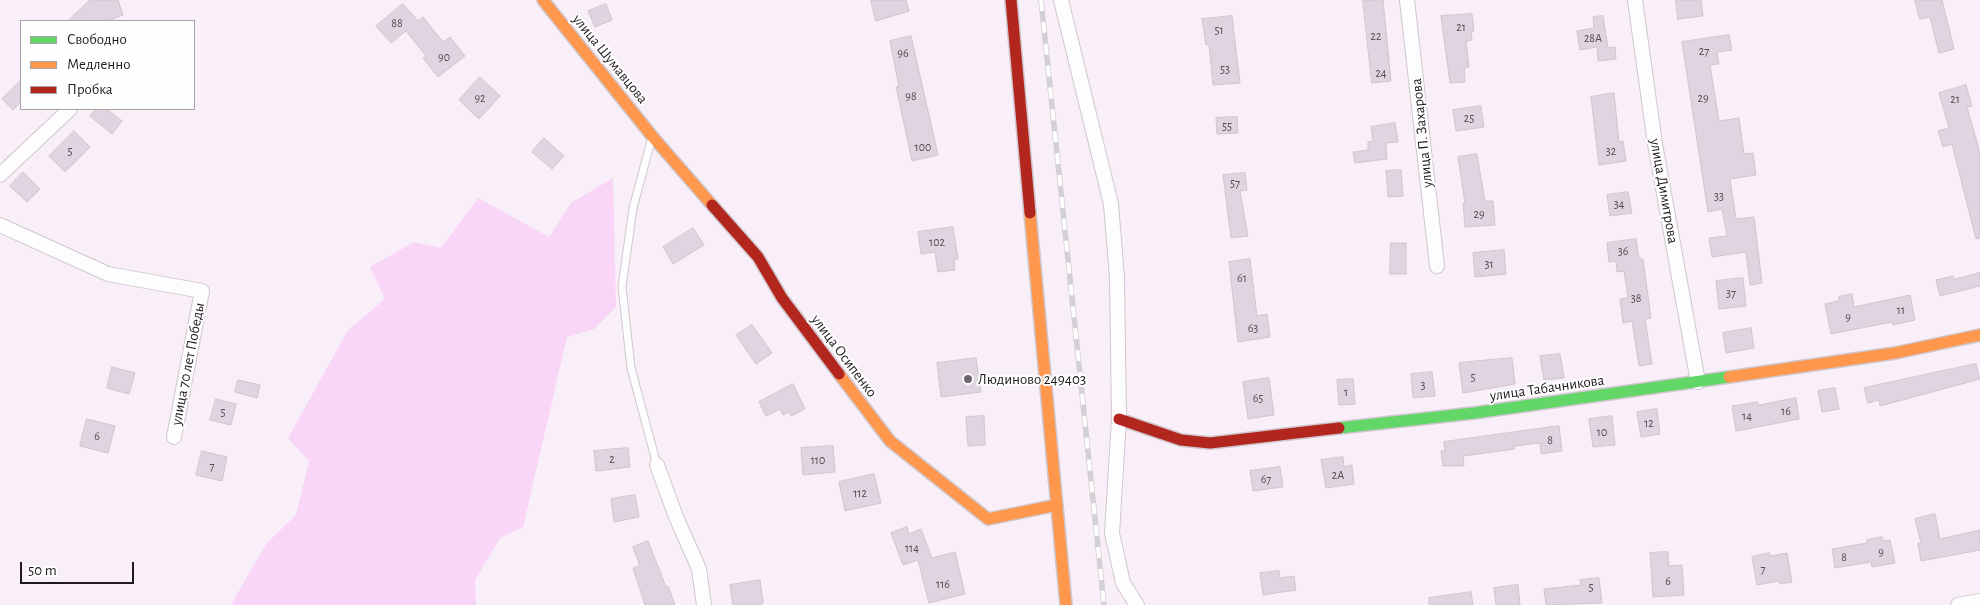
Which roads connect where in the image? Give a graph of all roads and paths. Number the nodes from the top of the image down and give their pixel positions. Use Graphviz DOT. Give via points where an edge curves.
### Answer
graph roads {
  1 [pos="543,0"];
  2 [pos="1011,0"];
  3 [pos="1061,0"];
  4 [pos="1407,0"];
  5 [pos="1635,0"];
  6 [pos="69,110"];
  7 [pos="652,136"];
  8 [pos="0,175"];
  9 [pos="0,225"];
  10 [pos="1437,266"];
  11 [pos="1980,335"];
  12 [pos="1698,382"];
  13 [pos="1119,420"];
  14 [pos="174,437"];
  15 [pos="657,465"];
  16 [pos="1057,505"];
  17 [pos="1980,601"];
  18 [pos="704,605"];
  19 [pos="1066,605"];
  20 [pos="1138,605"];
  21 [pos="1958,605"];
  1 -- 7 [label="street, улица Шумавцова"];
  2 -- 16 [label="street"];
  3 -- 13 [label="street" via="1111,204 1117,278"];
  4 -- 10 [label="street, улица П. Захарова"];
  5 -- 12 [label="street, улица Димитрова" via="1655,144"];
  6 -- 8 [label="street"];
  7 -- 15 [label="lane" via="633,208 622,287 631,368"];
  7 -- 16 [label="street, улица Осипенко" via="758,257 782,298 890,441 988,519"];
  9 -- 14 [label="street, улица 70 лет Победы" via="108,274 202,291"];
  11 -- 12 [label="street, улица Табачникова" via="1895,352"];
  12 -- 13 [label="street, улица Табачникова" via="1402,423 1210,443 1180,440"];
  13 -- 20 [label="street" via="1112,533 1123,583"];
  15 -- 18 [label="street" via="700,569"];
  16 -- 19 [label="street"];
  17 -- 21 [label="street"];
}
